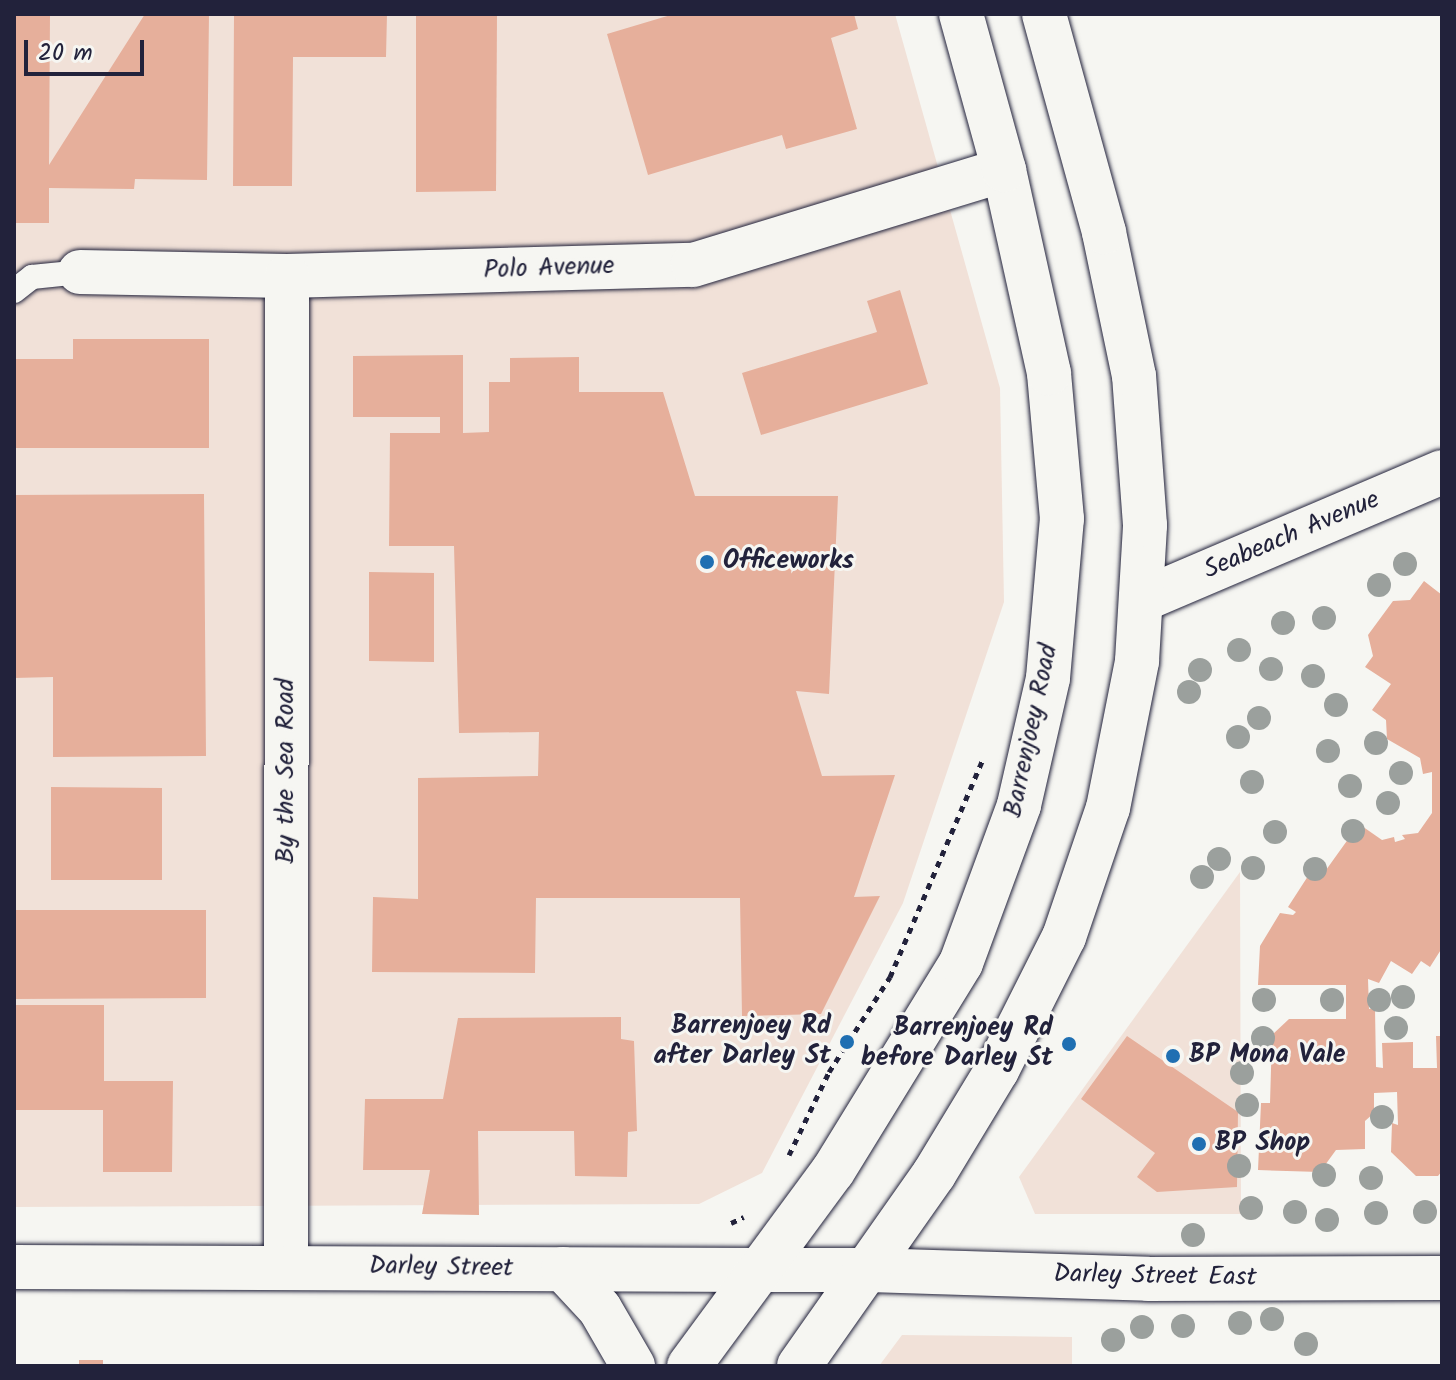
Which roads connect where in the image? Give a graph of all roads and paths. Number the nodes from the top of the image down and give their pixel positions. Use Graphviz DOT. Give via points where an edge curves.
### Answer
graph roads {
  1 [pos="961,14"];
  2 [pos="1044,14"];
  3 [pos="1004,170"];
  4 [pos="80,272"];
  5 [pos="287,276"];
  6 [pos="14,291"];
  7 [pos="1442,472"];
  8 [pos="1142,600"];
  9 [pos="985,753"];
  10 [pos="786,1161"];
  11 [pos="750,1214"];
  12 [pos="731,1223"];
  13 [pos="14,1267"];
  14 [pos="286,1267"];
  15 [pos="563,1269"];
  16 [pos="762,1270"];
  17 [pos="869,1270"];
  18 [pos="1442,1278"];
  19 [pos="633,1366"];
  20 [pos="689,1366"];
  21 [pos="799,1366"];
  1 -- 3 [label="main road, Barrenjoey Road"];
  2 -- 8 [label="main road" via="1104,232 1134,376 1145,525"];
  3 -- 5 [label="main road, Polo Avenue" via="693,265"];
  3 -- 16 [label="main road, Barrenjoey Road" via="1049,373 1058,450 1058,584 1035,735 1019,805 961,963 833,1171"];
  4 -- 5 [label="main road, Polo Avenue"];
  4 -- 6 [label="lane" via="32,277"];
  5 -- 14 [label="main road, By the Sea Road"];
  7 -- 8 [label="main road, Seabeach Avenue"];
  8 -- 17 [label="main road" via="1137,661 1108,808 1064,937 997,1070"];
  9 -- 10 [label="path" via="890,977 829,1072"];
  11 -- 12 [label="path"];
  13 -- 14 [label="main road, Darley Street"];
  14 -- 15 [label="main road, Darley Street"];
  15 -- 16 [label="main road, Darley Street"];
  15 -- 19 [label="main road" via="600,1309"];
  16 -- 17 [label="main road, Darley Street"];
  16 -- 20 [label="main road, Barrenjoey Road"];
  17 -- 18 [label="main road, Darley Street East" via="1148,1279"];
  17 -- 21 [label="main road"];
}
